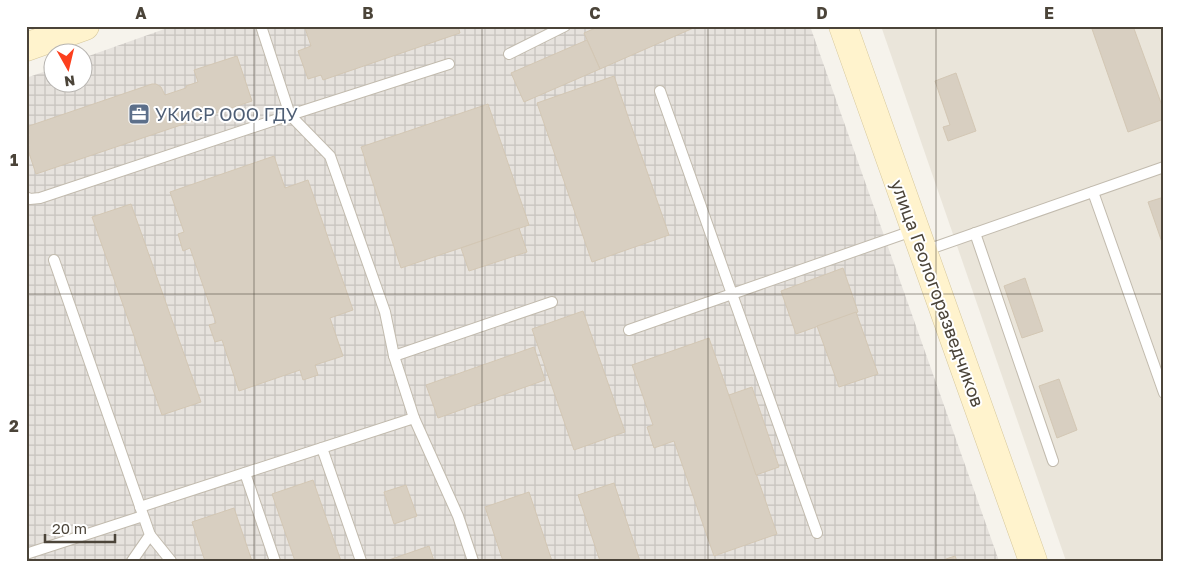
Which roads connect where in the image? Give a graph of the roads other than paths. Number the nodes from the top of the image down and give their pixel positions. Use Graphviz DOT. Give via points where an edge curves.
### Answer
graph roads {
  1 [pos="85,26"];
  2 [pos="260,26"];
  3 [pos="566,26"];
  4 [pos="843,26"];
  5 [pos="26,47"];
  6 [pos="509,54"];
  7 [pos="449,64"];
  8 [pos="660,91"];
  9 [pos="290,115"];
  10 [pos="1164,167"];
  11 [pos="1093,192"];
  12 [pos="26,197"];
  13 [pos="975,233"];
  14 [pos="919,240"];
  15 [pos="54,260"];
  16 [pos="732,294"];
  17 [pos="552,302"];
  18 [pos="629,330"];
  19 [pos="394,356"];
  20 [pos="1164,393"];
  21 [pos="414,418"];
  22 [pos="322,448"];
  23 [pos="1053,461"];
  24 [pos="245,473"];
  25 [pos="142,512"];
  26 [pos="817,533"];
  27 [pos="150,535"];
  28 [pos="26,554"];
  29 [pos="132,561"];
  30 [pos="171,561"];
  31 [pos="275,561"];
  32 [pos="361,561"];
  33 [pos="473,561"];
  34 [pos="1033,561"];
  1 -- 5 [label="main road"];
  2 -- 9 [label="lane"];
  3 -- 6 [label="lane"];
  4 -- 14 [label="main road, улица Геологоразведчиков"];
  7 -- 9 [label="lane"];
  8 -- 16 [label="lane"];
  9 -- 12 [label="lane" via="40,198"];
  9 -- 19 [label="lane" via="330,156 386,312"];
  10 -- 11 [label="lane"];
  11 -- 13 [label="lane"];
  11 -- 20 [label="lane"];
  13 -- 14 [label="lane"];
  13 -- 23 [label="lane"];
  14 -- 16 [label="lane"];
  14 -- 34 [label="main road, улица Геологоразведчиков"];
  15 -- 25 [label="lane"];
  16 -- 18 [label="lane"];
  16 -- 26 [label="lane"];
  17 -- 19 [label="lane"];
  19 -- 21 [label="lane"];
  21 -- 22 [label="lane"];
  21 -- 33 [label="lane" via="458,516"];
  22 -- 24 [label="lane"];
  22 -- 32 [label="lane"];
  24 -- 25 [label="lane"];
  24 -- 31 [label="lane"];
  25 -- 27 [label="lane"];
  25 -- 28 [label="lane"];
  27 -- 29 [label="lane"];
  27 -- 30 [label="lane"];
}
